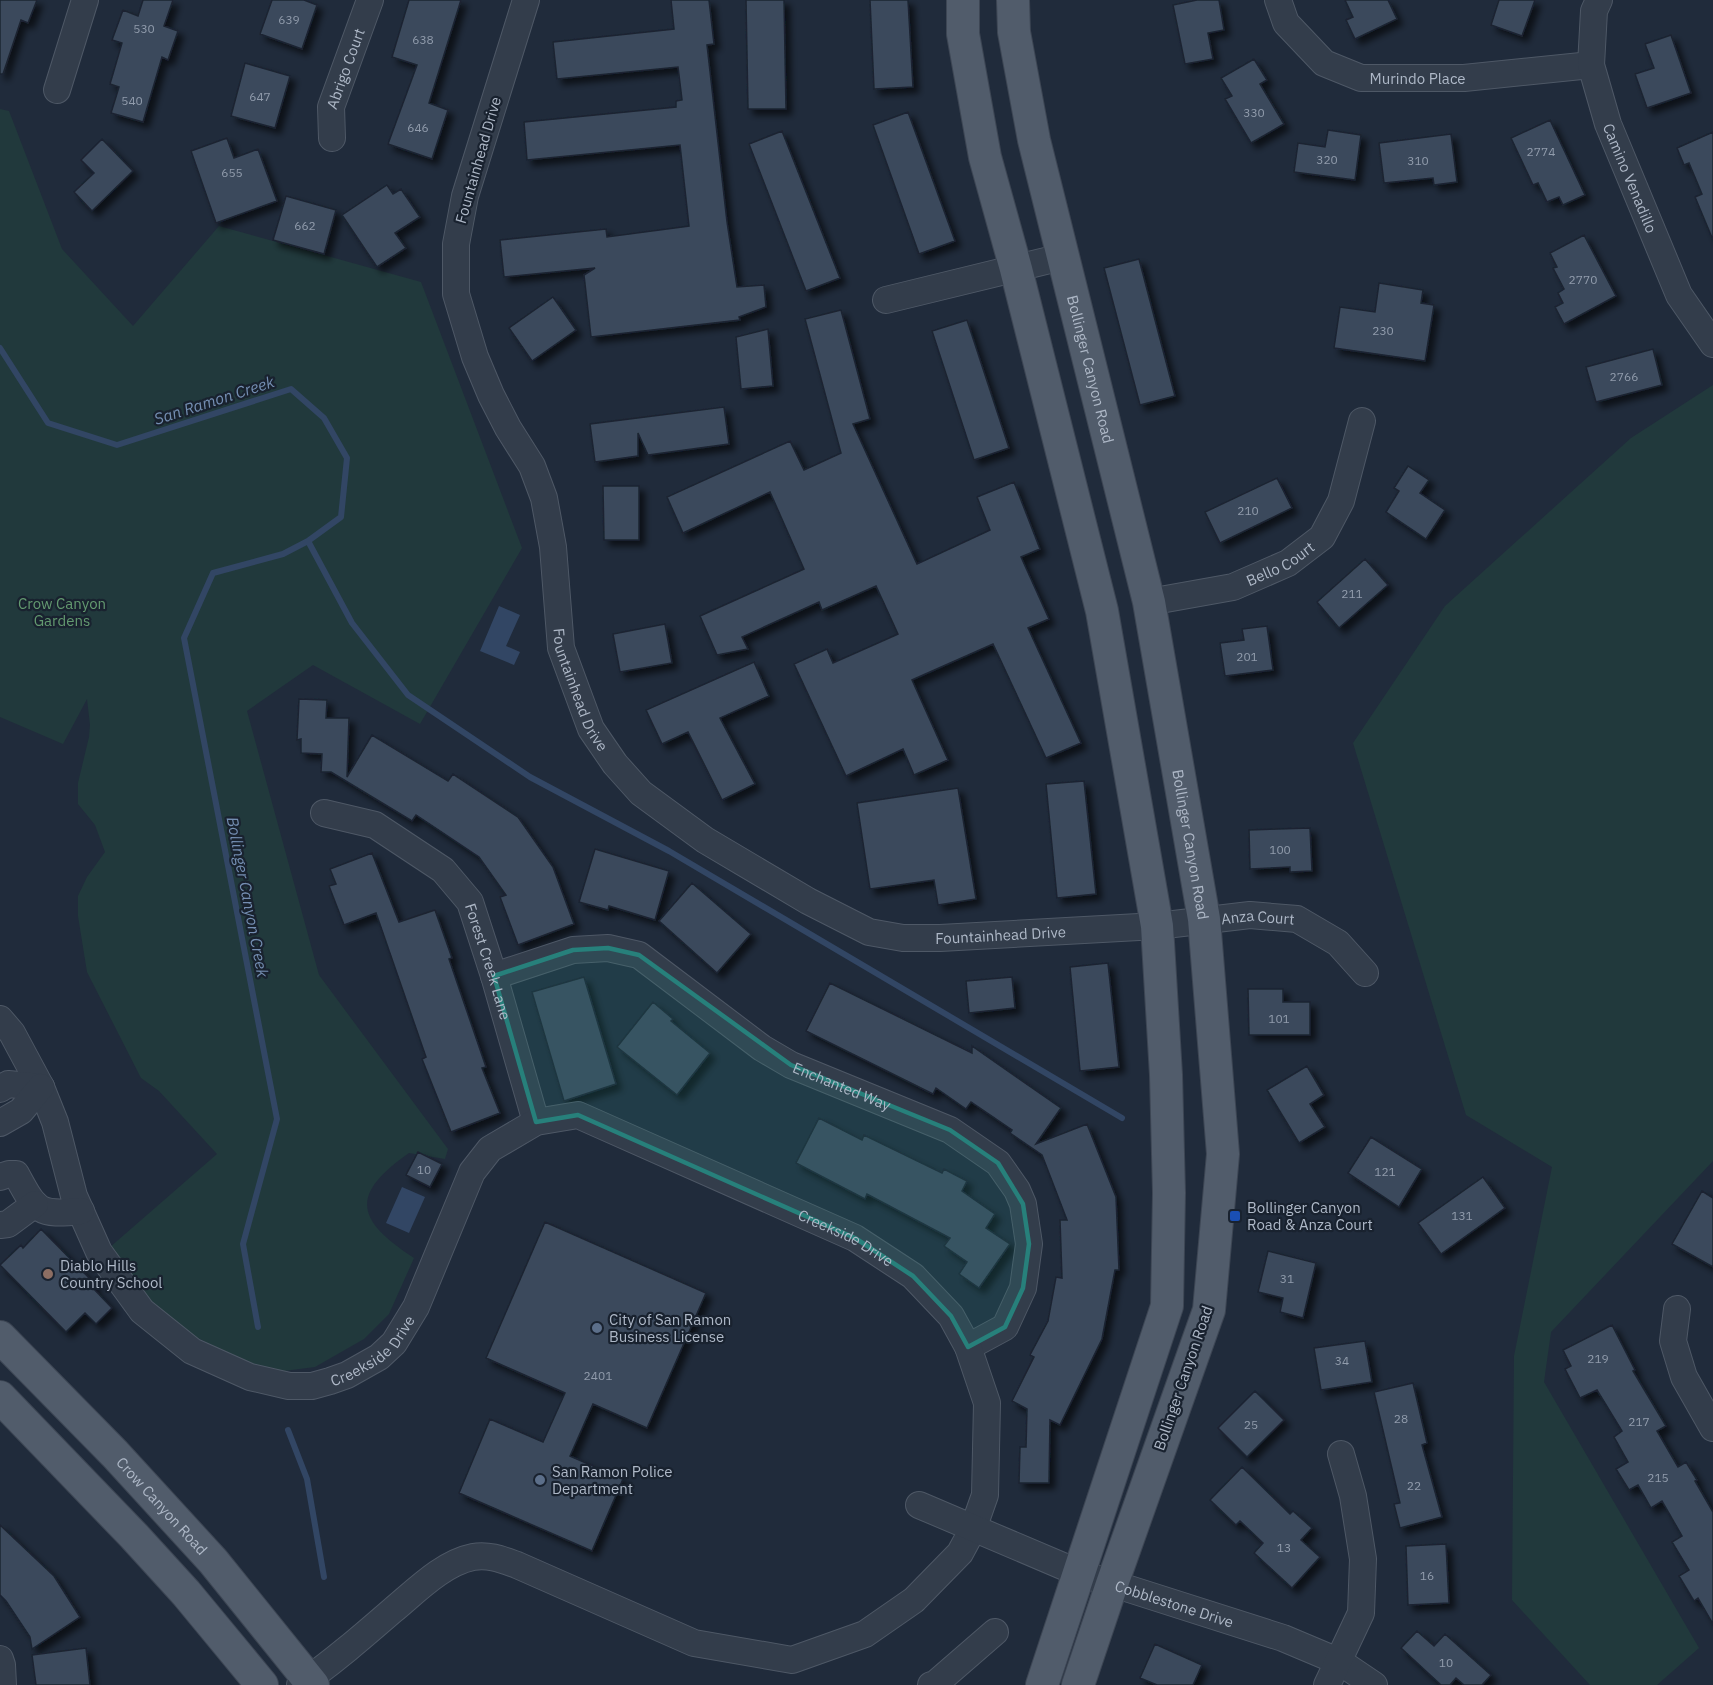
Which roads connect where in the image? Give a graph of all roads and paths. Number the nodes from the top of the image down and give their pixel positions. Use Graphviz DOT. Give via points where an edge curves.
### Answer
graph roads {
  1 [pos="84,0"];
  2 [pos="370,0"];
  3 [pos="526,0"];
  4 [pos="963,0"];
  5 [pos="1014,0"];
  6 [pos="1278,0"];
  7 [pos="1599,0"];
  8 [pos="1591,65"];
  9 [pos="57,90"];
  10 [pos="332,138"];
  11 [pos="1062,257"];
  12 [pos="1016,269"];
  13 [pos="886,300"];
  14 [pos="1713,344"];
  15 [pos="1362,421"];
  16 [pos="1149,602"];
  17 [pos="324,813"];
  18 [pos="1204,919"];
  19 [pos="1157,926"];
  20 [pos="1365,973"];
  21 [pos="494,976"];
  22 [pos="0,1019"];
  23 [pos="41,1087"];
  24 [pos="0,1089"];
  25 [pos="0,1122"];
  26 [pos="536,1122"];
  27 [pos="0,1177"];
  28 [pos="35,1203"];
  29 [pos="81,1211"];
  30 [pos="0,1225"];
  31 [pos="1677,1309"];
  32 [pos="0,1337"];
  33 [pos="968,1347"];
  34 [pos="0,1397"];
  35 [pos="1713,1428"];
  36 [pos="1341,1454"];
  37 [pos="919,1505"];
  38 [pos="973,1529"];
  39 [pos="1079,1573"];
  40 [pos="1112,1584"];
  41 [pos="996,1632"];
  42 [pos="0,1659"];
  43 [pos="1340,1662"];
  44 [pos="307,1683"];
  45 [pos="3,1685"];
  46 [pos="262,1685"];
  47 [pos="931,1685"];
  48 [pos="1042,1685"];
  49 [pos="1078,1685"];
  50 [pos="1327,1685"];
  51 [pos="1374,1685"];
  1 -- 9 [label="street"];
  2 -- 10 [label="street, Abrigo Court" via="331,107"];
  3 -- 19 [label="street, Fountainhead Drive" via="465,196 456,244 456,294 491,395 532,466 544,498 555,557 561,648 597,738 641,793 672,818 808,901 869,932 940,939"];
  4 -- 12 [label="main road" via="963,34 985,158"];
  5 -- 11 [label="main road, Bollinger Canyon Road" via="1014,32 1034,140"];
  6 -- 8 [label="street, Murindo Place" via="1286,23 1324,63 1361,78 1464,78"];
  7 -- 8 [label="street, Camino Venadillo" via="1594,11"];
  8 -- 14 [label="street, Camino Venadillo" via="1608,124 1679,296"];
  11 -- 12 [label="street"];
  11 -- 16 [label="main road, Bollinger Canyon Road"];
  12 -- 13 [label="street"];
  12 -- 19 [label="main road" via="1102,611"];
  15 -- 16 [label="street, Bello Court" via="1341,501 1322,537 1288,563 1233,587"];
  16 -- 18 [label="main road, Bollinger Canyon Road"];
  17 -- 21 [label="street, Forest Creek Lane" via="375,825 443,870 470,902"];
  18 -- 19 [label="street, Fountainhead Drive"];
  18 -- 20 [label="street, Anza Court" via="1250,915 1297,919 1338,943"];
  18 -- 40 [label="main road, Bollinger Canyon Road" via="1223,1154 1209,1310"];
  19 -- 39 [label="main road" via="1169,1181 1167,1306"];
  21 -- 26 [label="street, Forest Creek Lane"];
  21 -- 33 [label="street, Enchanted Way" via="573,950 608,948 639,955 762,1048 791,1065 950,1130 998,1163 1023,1204 1029,1244 1023,1288 1005,1327"];
  22 -- 23 [label="street, Creekside Drive" via="12,1033"];
  23 -- 24 [label="street" via="8,1084"];
  23 -- 25 [label="street" via="21,1111"];
  23 -- 29 [label="street, Creekside Drive"];
  26 -- 29 [label="street, Creekside Drive" via="490,1149 472,1172 416,1307 394,1343 363,1367 312,1386 289,1386 250,1377 192,1351 142,1311 99,1252"];
  26 -- 33 [label="street, Creekside Drive" via="578,1115 855,1238 913,1276 951,1316"];
  27 -- 28 [label="street" via="16,1174"];
  28 -- 29 [label="street" via="40,1210 56,1214"];
  28 -- 30 [label="street" via="8,1224"];
  31 -- 35 [label="street" via="1673,1341 1684,1377"];
  32 -- 44 [label="main road, Crow Canyon Road" via="213,1561"];
  33 -- 38 [label="street, Creekside Drive" via="987,1403 986,1495"];
  34 -- 46 [label="main road" via="186,1593"];
  36 -- 43 [label="street" via="1353,1496 1363,1559 1361,1613"];
  37 -- 38 [label="street, Cobblestone Drive"];
  38 -- 39 [label="street, Cobblestone Drive"];
  38 -- 44 [label="street, Creekside Drive" via="960,1553 914,1600 865,1634 792,1660 694,1643 492,1556 458,1562 439,1574"];
  39 -- 40 [label="street, Cobblestone Drive"];
  39 -- 48 [label="main road"];
  40 -- 43 [label="street, Cobblestone Drive" via="1283,1638"];
  40 -- 49 [label="main road, Bollinger Canyon Road"];
  41 -- 47 [label="street"];
  42 -- 45 [label="street"];
  43 -- 50 [label="street"];
  43 -- 51 [label="street, Cobblestone Drive"];
}
